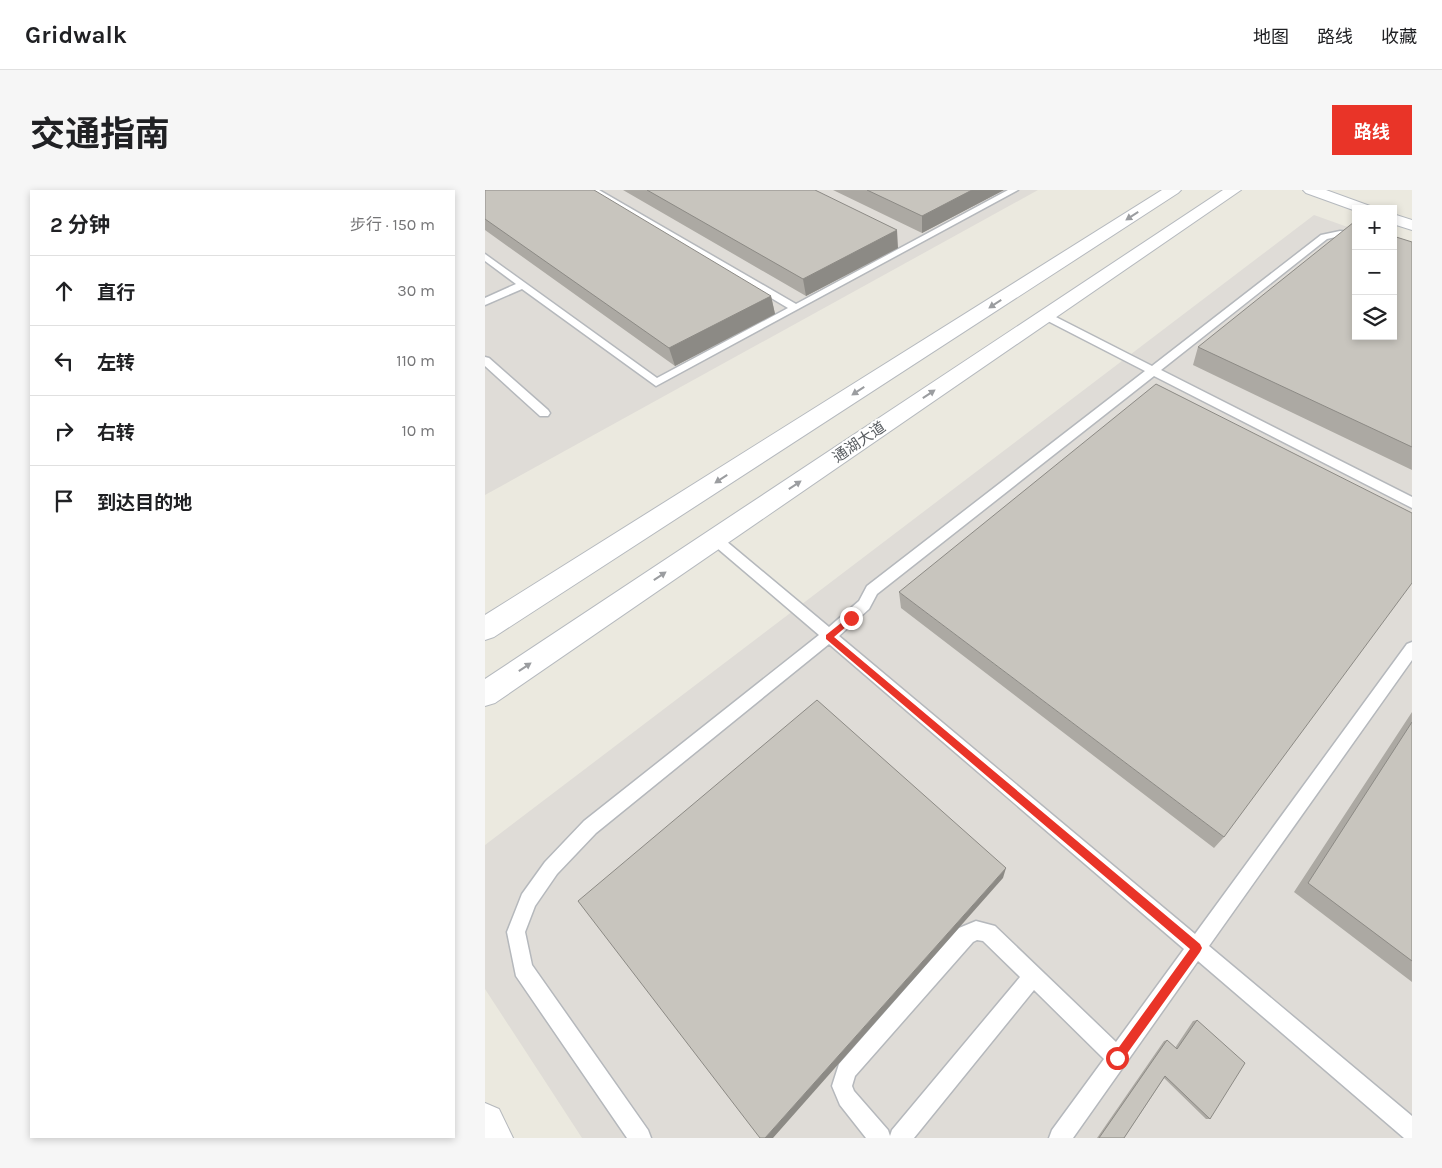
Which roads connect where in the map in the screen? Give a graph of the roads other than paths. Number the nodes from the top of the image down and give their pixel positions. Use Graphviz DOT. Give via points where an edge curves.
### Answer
graph roads {
  1 [pos="593,190"];
  2 [pos="1014,190"];
  3 [pos="1173,190"];
  4 [pos="1233,190"];
  5 [pos="1311,190"];
  6 [pos="1354,205"];
  7 [pos="1397,220"];
  8 [pos="1412,225"];
  9 [pos="1352,235"];
  10 [pos="485,257"];
  11 [pos="523,285"];
  12 [pos="485,302"];
  13 [pos="796,308"];
  14 [pos="1045,316"];
  15 [pos="485,360"];
  16 [pos="1152,371"];
  17 [pos="544,413"];
  18 [pos="1412,503"];
  19 [pos="715,539"];
  20 [pos="485,629"];
  21 [pos="829,637"];
  22 [pos="1412,648"];
  23 [pos="485,694"];
  24 [pos="1197,948"];
  25 [pos="1033,976"];
  26 [pos="1117,1058"];
  27 [pos="485,1123"];
  28 [pos="1412,1130"];
  29 [pos="493,1138"];
  30 [pos="640,1138"];
  31 [pos="880,1138"];
  32 [pos="900,1138"];
  33 [pos="1060,1138"];
  1 -- 13 [label="lane"];
  2 -- 13 [label="lane" via="908,243"];
  3 -- 20 [label="main road, one-way"];
  4 -- 14 [label="main road, 通湖大道"];
  5 -- 6 [label="main road"];
  7 -- 8 [label="main road"];
  9 -- 16 [label="lane" via="1334,233 1324,237"];
  10 -- 11 [label="lane"];
  11 -- 12 [label="lane"];
  11 -- 13 [label="lane" via="656,383"];
  14 -- 16 [label="lane"];
  19 -- 14 [label="main road, 通湖大道, one-way"];
  15 -- 17 [label="lane"];
  16 -- 18 [label="lane"];
  16 -- 21 [label="lane" via="872,590 864,605"];
  19 -- 21 [label="lane"];
  23 -- 19 [label="main road, 通湖大道, one-way"];
  21 -- 24 [label="lane"];
  21 -- 30 [label="lane" via="591,827 551,868 528,900 516,932 523,969"];
  22 -- 24 [label="lane"];
  24 -- 26 [label="lane"];
  24 -- 28 [label="lane"];
  25 -- 26 [label="lane"];
  25 -- 31 [label="lane" via="988,933 976,930 966,936 846,1071 841,1086 847,1098"];
  25 -- 32 [label="lane"];
  26 -- 33 [label="lane"];
  27 -- 29 [label="main road"];
}
